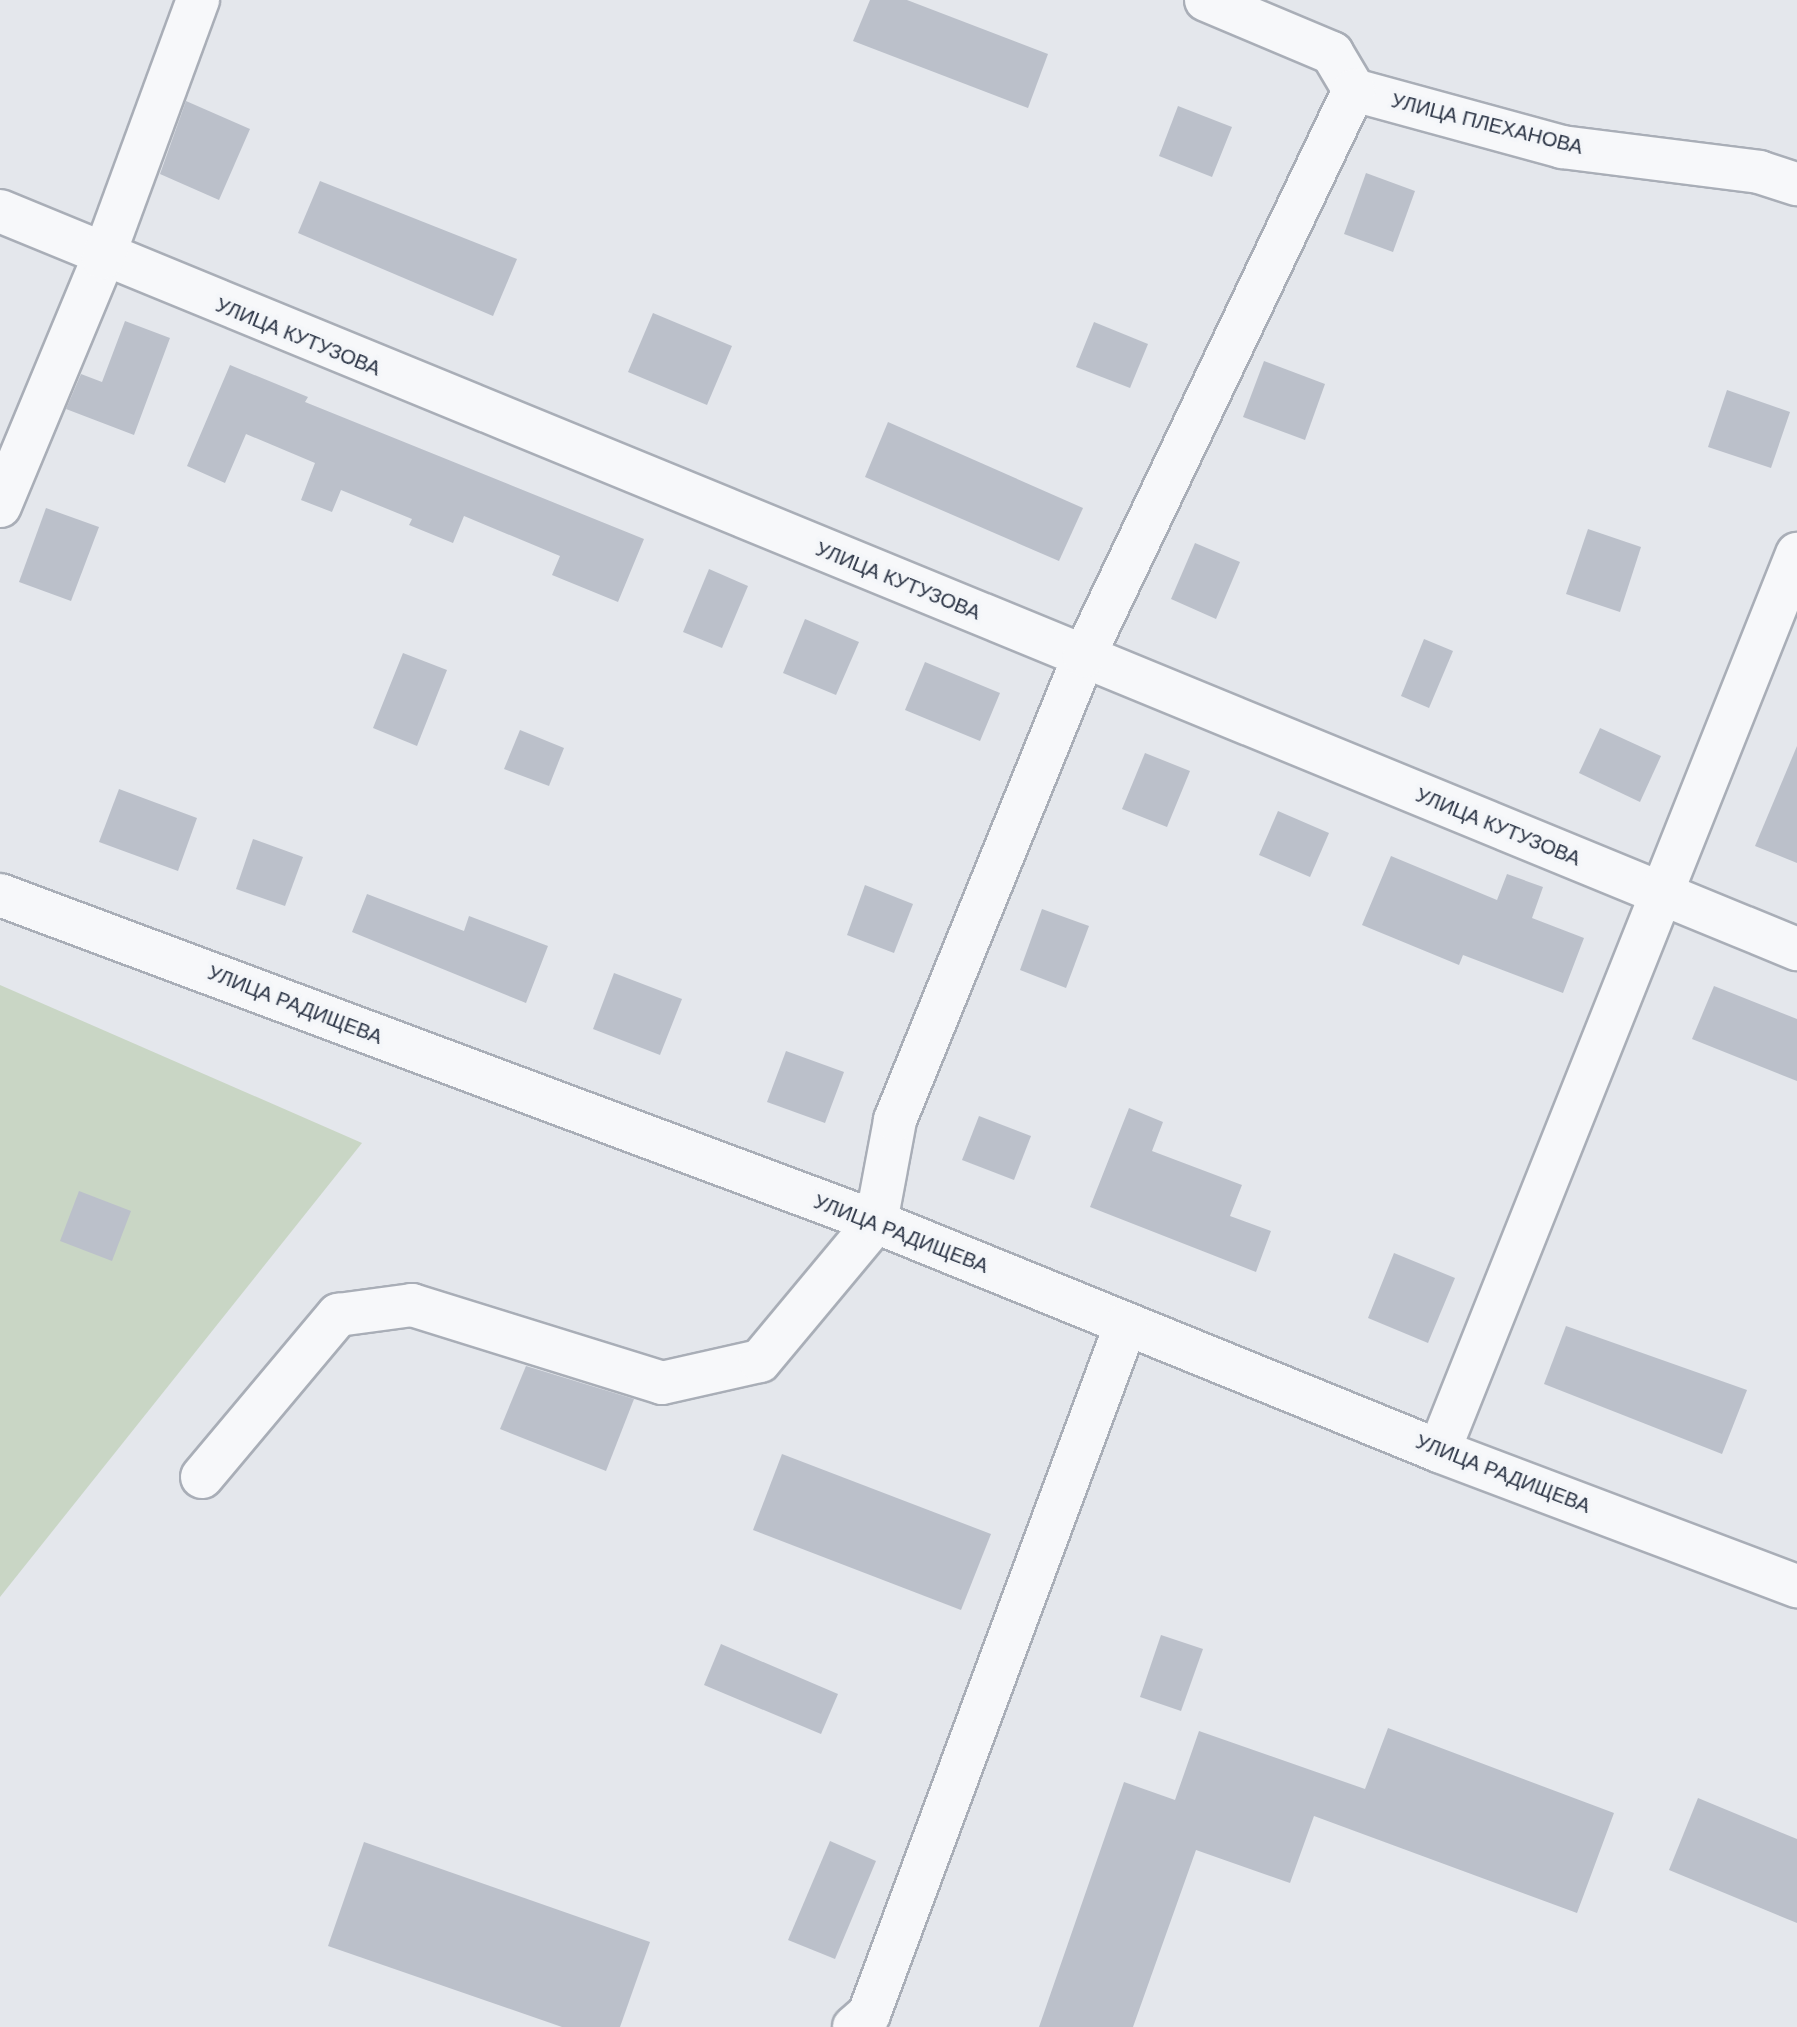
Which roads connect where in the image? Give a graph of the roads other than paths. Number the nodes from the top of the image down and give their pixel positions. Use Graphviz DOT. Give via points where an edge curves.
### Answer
graph roads {
  1 [pos="198,0"];
  2 [pos="1206,0"];
  3 [pos="1354,90"];
  4 [pos="1797,184"];
  5 [pos="0,211"];
  6 [pos="103,258"];
  7 [pos="0,506"];
  8 [pos="1797,554"];
  9 [pos="1084,656"];
  10 [pos="0,895"];
  11 [pos="1664,895"];
  12 [pos="1797,949"];
  13 [pos="876,1222"];
  14 [pos="1126,1324"];
  15 [pos="1439,1451"];
  16 [pos="202,1477"];
  17 [pos="1797,1586"];
  18 [pos="854,2027"];
  1 -- 6 [label="street"];
  2 -- 3 [label="street" via="1332,53"];
  3 -- 4 [label="street, УЛИЦА ПЛЕХАНОВА" via="1562,147 1759,172"];
  3 -- 9 [label="street"];
  5 -- 6 [label="street, УЛИЦА КУТУЗОВА"];
  6 -- 7 [label="street"];
  6 -- 9 [label="street, УЛИЦА КУТУЗОВА"];
  8 -- 11 [label="street"];
  9 -- 11 [label="street, УЛИЦА КУТУЗОВА"];
  9 -- 13 [label="street" via="895,1120"];
  10 -- 13 [label="street, УЛИЦА РАДИЩЕВА"];
  11 -- 12 [label="street, УЛИЦА КУТУЗОВА"];
  11 -- 15 [label="street"];
  13 -- 14 [label="street, УЛИЦА РАДИЩЕВА"];
  13 -- 16 [label="street" via="760,1361 662,1383 412,1305 338,1315"];
  14 -- 15 [label="street, УЛИЦА РАДИЩЕВА"];
  14 -- 18 [label="street" via="869,2014"];
  15 -- 17 [label="street, УЛИЦА РАДИЩЕВА"];
}
